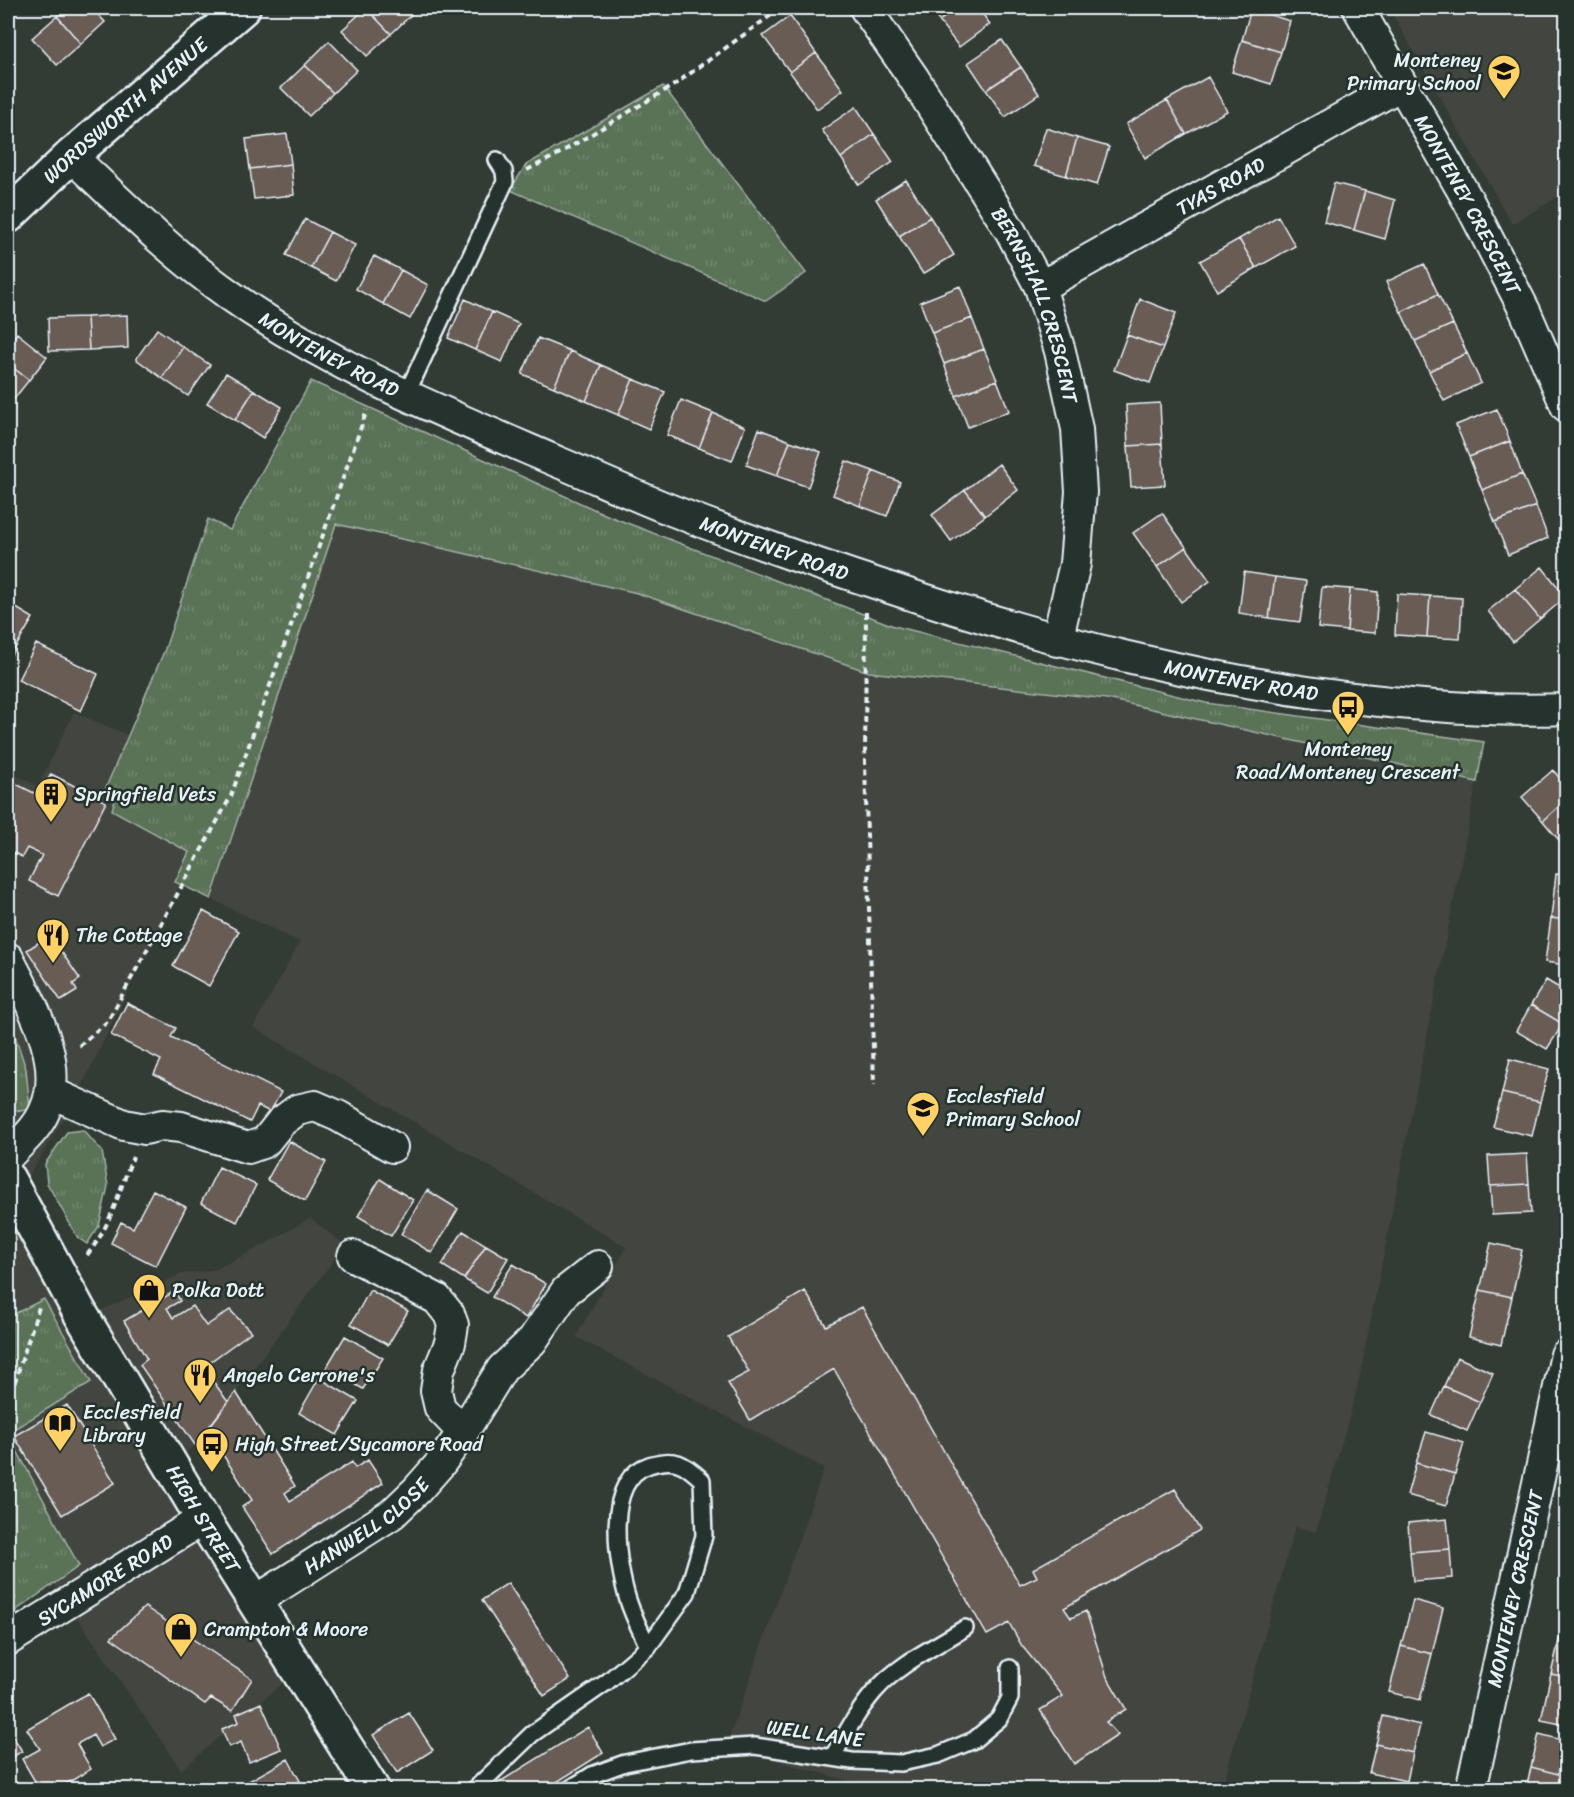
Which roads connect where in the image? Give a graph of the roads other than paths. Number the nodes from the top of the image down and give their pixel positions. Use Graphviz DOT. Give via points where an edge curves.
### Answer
graph roads {
  1 [pos="243,8"];
  2 [pos="865,8"];
  3 [pos="1358,8"];
  4 [pos="1401,85"];
  5 [pos="71,156"];
  6 [pos="496,160"];
  7 [pos="8,216"];
  8 [pos="1040,287"];
  9 [pos="406,395"];
  10 [pos="1566,405"];
  11 [pos="1057,641"];
  12 [pos="1566,709"];
  13 [pos="8,958"];
  14 [pos="52,1093"];
  15 [pos="392,1147"];
  16 [pos="8,1156"];
  17 [pos="8,1179"];
  18 [pos="354,1256"];
  19 [pos="598,1266"];
  20 [pos="1566,1355"];
  21 [pos="463,1432"];
  22 [pos="1553,1481"];
  23 [pos="203,1519"];
  24 [pos="254,1602"];
  25 [pos="965,1628"];
  26 [pos="11,1638"];
  27 [pos="648,1647"];
  28 [pos="1010,1668"];
  29 [pos="831,1758"];
  30 [pos="373,1790"];
  31 [pos="474,1790"];
  32 [pos="568,1790"];
  33 [pos="1471,1790"];
  1 -- 5 [label="street, WORDSWORTH AVENUE"];
  2 -- 8 [label="street, BERNSHALL CRESCENT" via="977,177"];
  3 -- 4 [label="street, MONTENEY CRESCENT"];
  4 -- 8 [label="street, TYAS ROAD"];
  4 -- 10 [label="street, MONTENEY CRESCENT" via="1525,311"];
  5 -- 7 [label="street, WORDSWORTH AVENUE"];
  5 -- 9 [label="street, MONTENEY ROAD" via="169,248 232,297"];
  6 -- 9 [label="lane" via="504,171 505,182"];
  8 -- 11 [label="street, BERNSHALL CRESCENT" via="1060,351 1077,429 1081,492 1075,564"];
  9 -- 11 [label="street, MONTENEY ROAD" via="671,510 812,562"];
  11 -- 12 [label="street, MONTENEY ROAD" via="1181,671 1298,692 1430,706"];
  13 -- 14 [label="street" via="39,1021 51,1062"];
  14 -- 15 [label="street" via="124,1125 145,1129 162,1125 181,1127 248,1148 265,1142 297,1110 315,1106"];
  14 -- 16 [label="street" via="45,1112"];
  17 -- 23 [label="street, HIGH STREET"];
  18 -- 21 [label="street" via="437,1299 449,1314 453,1324 450,1343 436,1391 440,1408"];
  19 -- 21 [label="street, HANWELL CLOSE" via="566,1291 532,1341 502,1369"];
  20 -- 22 [label="street, MONTENEY CRESCENT"];
  21 -- 24 [label="street, HANWELL CLOSE" via="440,1464 392,1514"];
  22 -- 33 [label="street, MONTENEY CRESCENT" via="1482,1729"];
  23 -- 24 [label="street, HIGH STREET"];
  23 -- 26 [label="street, SYCAMORE ROAD"];
  24 -- 30 [label="street, HIGH STREET"];
  25 -- 29 [label="lane" via="904,1666 876,1690"];
  27 -- 27 [label="lane" via="628,1601 619,1562 618,1515 626,1485 642,1467 665,1460 686,1465 702,1480 704,1536 687,1593"];
  27 -- 31 [label="lane" via="607,1682 532,1734"];
  28 -- 29 [label="lane, WELL LANE" via="1010,1698 999,1719 974,1740 938,1755 901,1763"];
  29 -- 32 [label="lane, WELL LANE" via="755,1746 691,1750 625,1763 592,1775"];
}
